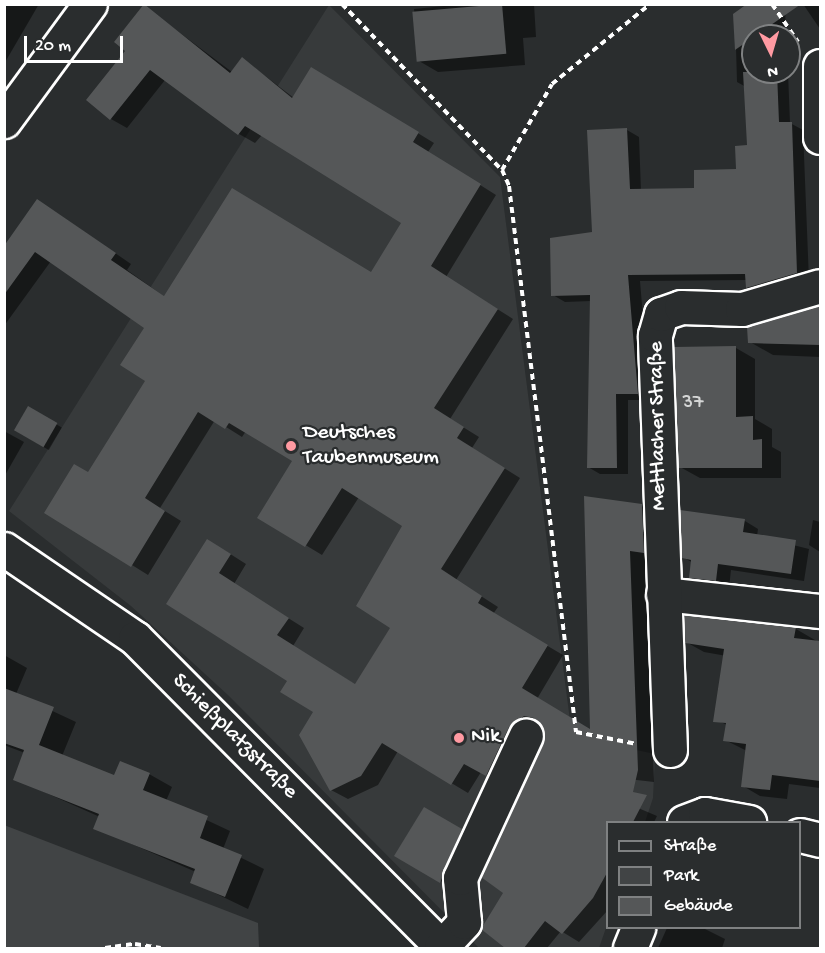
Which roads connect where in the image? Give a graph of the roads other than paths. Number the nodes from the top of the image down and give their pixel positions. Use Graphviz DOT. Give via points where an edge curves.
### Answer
graph roads {
  1 [pos="90,4"];
  2 [pos="819,68"];
  3 [pos="4,121"];
  4 [pos="820,137"];
  5 [pos="820,286"];
  6 [pos="4,549"];
  7 [pos="663,594"];
  8 [pos="820,611"];
  9 [pos="526,735"];
  10 [pos="670,750"];
  11 [pos="687,821"];
  12 [pos="744,821"];
  13 [pos="801,835"];
  14 [pos="820,840"];
  15 [pos="637,929"];
  16 [pos="442,948"];
  17 [pos="630,948"];
  1 -- 3 [label="street"];
  2 -- 4 [label="street"];
  5 -- 7 [label="street, Mettlacher Straße" via="742,309 681,308 661,314 655,335"];
  6 -- 16 [label="street, Schießplatzstraße" via="135,638"];
  7 -- 8 [label="street"];
  7 -- 10 [label="street, Mettlacher Straße"];
  9 -- 16 [label="street" via="460,878 464,922"];
  11 -- 12 [label="street" via="705,814"];
  13 -- 14 [label="street"];
  15 -- 17 [label="street"];
}
